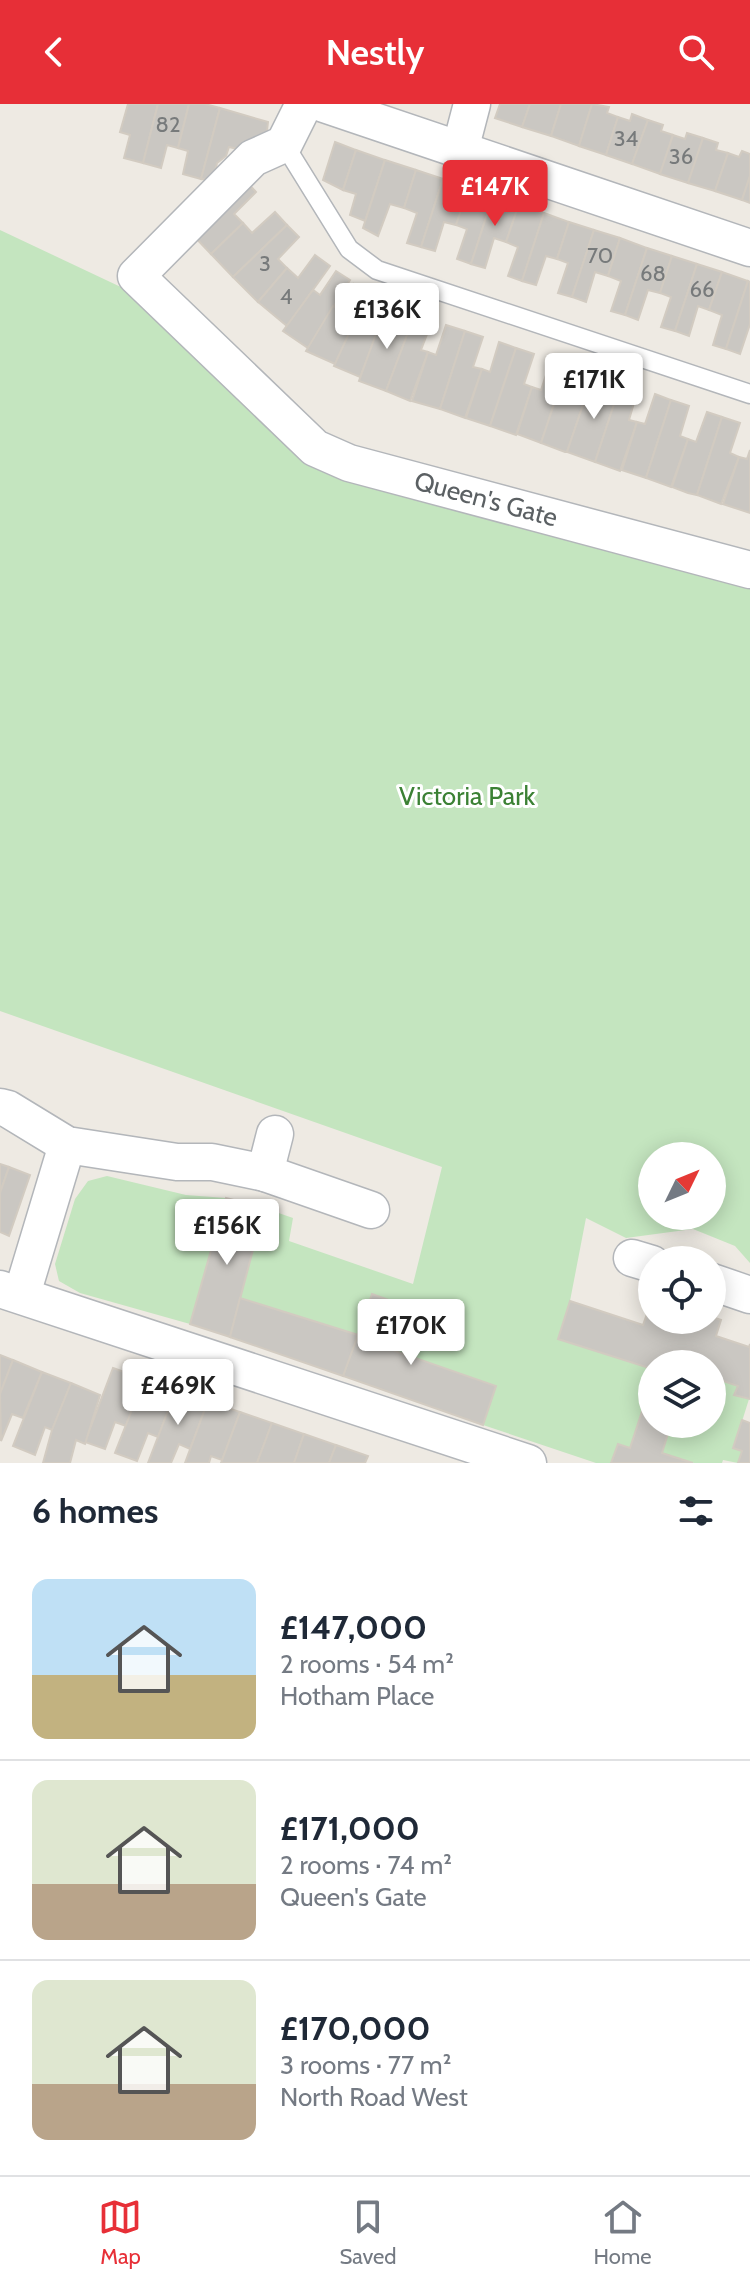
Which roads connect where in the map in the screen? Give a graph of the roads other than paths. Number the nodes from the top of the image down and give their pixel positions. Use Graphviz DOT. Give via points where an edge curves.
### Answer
graph roads {
  1 [pos="304,104"];
  2 [pos="324,104"];
  3 [pos="472,104"];
  4 [pos="284,144"];
  5 [pos="460,150"];
  6 [pos="750,248"];
  7 [pos="750,394"];
  8 [pos="750,570"];
  9 [pos="0,1107"];
  10 [pos="275,1134"];
  11 [pos="67,1145"];
  12 [pos="265,1173"];
  13 [pos="371,1210"];
  14 [pos="726,1287"];
  15 [pos="11,1292"];
  16 [pos="750,1295"];
  17 [pos="528,1463"];
  1 -- 4 [label="street"];
  2 -- 5 [label="street"];
  3 -- 5 [label="street"];
  4 -- 7 [label="lane" via="349,249 377,270"];
  4 -- 8 [label="street, Queen's Gate" via="253,158 136,276 315,448 349,463"];
  5 -- 6 [label="street"];
  9 -- 11 [label="street"];
  10 -- 12 [label="street"];
  11 -- 12 [label="street"];
  11 -- 15 [label="street"];
  12 -- 13 [label="street"];
  14 -- 16 [label="street"];
  15 -- 17 [label="street"];
}
